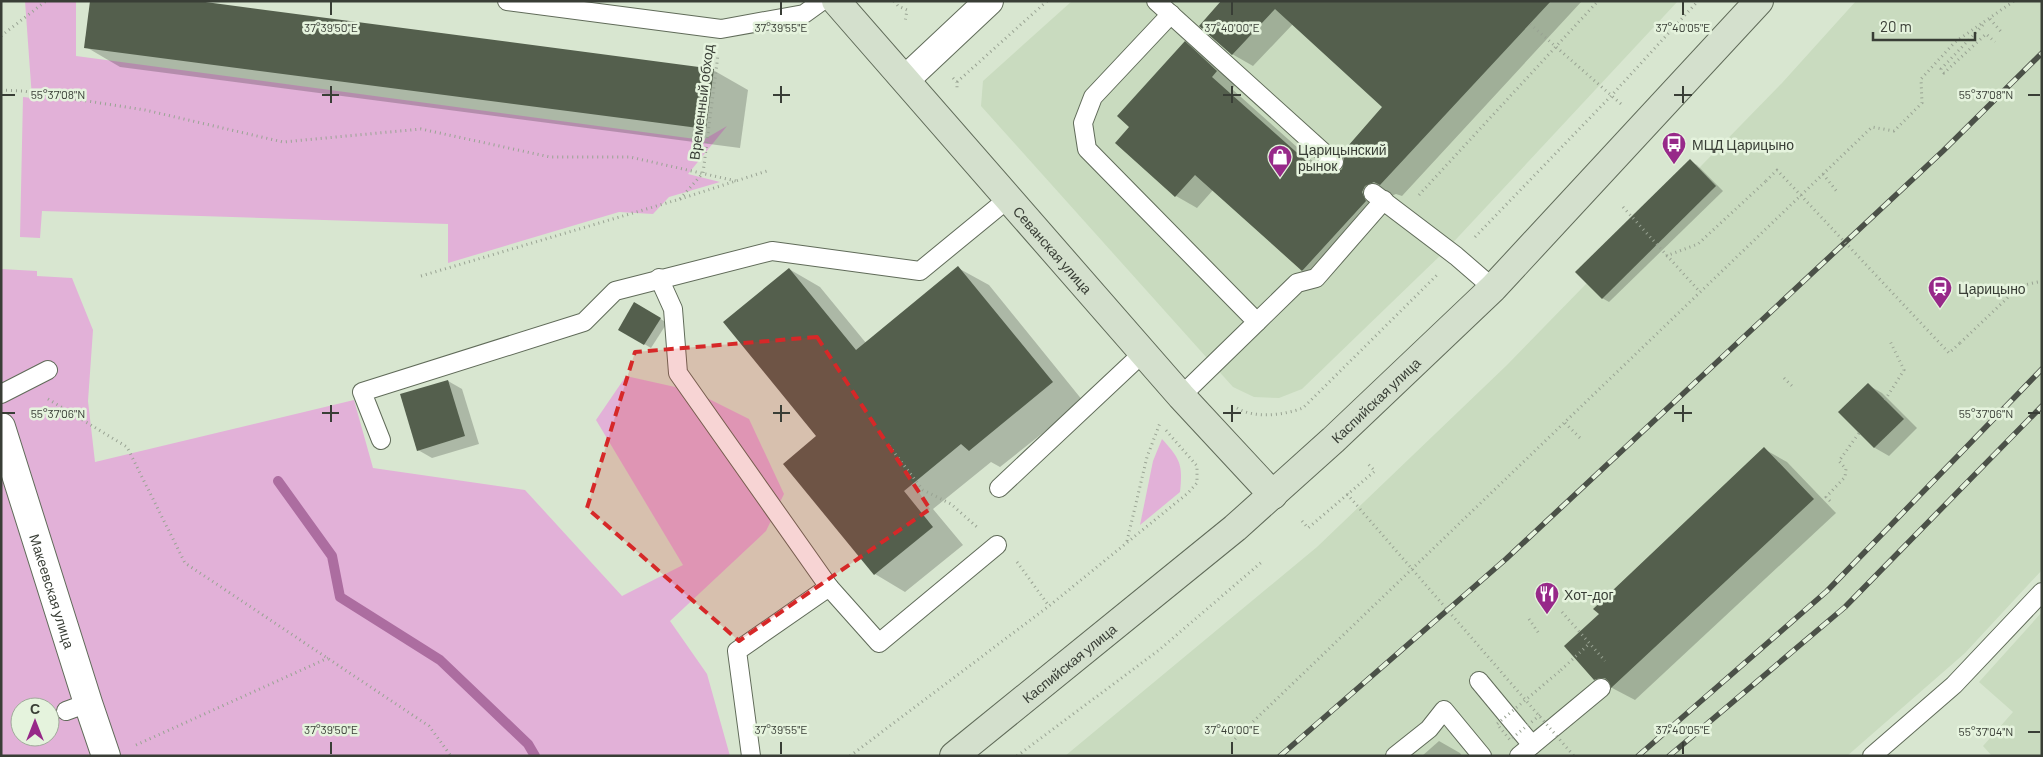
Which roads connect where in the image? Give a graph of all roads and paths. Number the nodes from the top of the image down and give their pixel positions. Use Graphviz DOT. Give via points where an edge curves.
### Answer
graph roads {
  1 [pos="46,1"];
  2 [pos="507,1"];
  3 [pos="822,1"];
  4 [pos="836,1"];
  5 [pos="894,1"];
  6 [pos="989,1"];
  7 [pos="1046,1"];
  8 [pos="1156,1"];
  9 [pos="1598,1"];
  10 [pos="1698,1"];
  11 [pos="1759,1"];
  12 [pos="2014,1"];
  13 [pos="1170,14"];
  14 [pos="1990,18"];
  15 [pos="905,22"];
  16 [pos="1530,24"];
  17 [pos="721,29"];
  18 [pos="2003,34"];
  19 [pos="1,36"];
  20 [pos="1995,42"];
  21 [pos="1556,48"];
  22 [pos="906,79"];
  23 [pos="957,82"];
  24 [pos="1,90"];
  25 [pos="1611,96"];
  26 [pos="1334,162"];
  27 [pos="770,170"];
  28 [pos="703,173"];
  29 [pos="1823,174"];
  30 [pos="736,181"];
  31 [pos="1838,193"];
  32 [pos="1009,198"];
  33 [pos="680,199"];
  34 [pos="1623,207"];
  35 [pos="1401,213"];
  36 [pos="1456,256"];
  37 [pos="1666,256"];
  38 [pos="421,276"];
  39 [pos="659,278"];
  40 [pos="2042,281"];
  41 [pos="1493,288"];
  42 [pos="1700,292"];
  43 [pos="1257,322"];
  44 [pos="1890,341"];
  45 [pos="1144,352"];
  46 [pos="48,370"];
  47 [pos="1784,378"];
  48 [pos="1794,388"];
  49 [pos="1,394"];
  50 [pos="1181,396"];
  51 [pos="1885,400"];
  52 [pos="1254,412"];
  53 [pos="73,414"];
  54 [pos="1160,423"];
  55 [pos="1565,423"];
  56 [pos="2,428"];
  57 [pos="1859,433"];
  58 [pos="381,440"];
  59 [pos="1582,440"];
  60 [pos="889,446"];
  61 [pos="1368,464"];
  62 [pos="1196,466"];
  63 [pos="999,488"];
  64 [pos="1347,494"];
  65 [pos="1273,496"];
  66 [pos="1830,501"];
  67 [pos="970,521"];
  68 [pos="1302,521"];
  69 [pos="1127,541"];
  70 [pos="997,545"];
  71 [pos="1263,561"];
  72 [pos="829,587"];
  73 [pos="2042,592"];
  74 [pos="1562,612"];
  75 [pos="1528,619"];
  76 [pos="1540,635"];
  77 [pos="1590,644"];
  78 [pos="328,658"];
  79 [pos="1478,681"];
  80 [pos="1601,688"];
  81 [pos="1540,715"];
  82 [pos="1235,739"];
  83 [pos="1526,750"];
  84 [pos="119,752"];
  85 [pos="451,756"];
  86 [pos="751,756"];
  87 [pos="850,756"];
  88 [pos="954,756"];
  89 [pos="1017,756"];
  90 [pos="1395,756"];
  91 [pos="1482,756"];
  92 [pos="1574,756"];
  93 [pos="1872,756"];
  1 -- 19 [label="path"];
  2 -- 17 [label="lane"];
  3 -- 17 [label="lane" via="804,14"];
  4 -- 22 [label="main road, Севанская улица"];
  5 -- 15 [label="path" via="907,10"];
  6 -- 22 [label="street"];
  7 -- 23 [label="path"];
  8 -- 13 [label="lane"];
  9 -- 21 [label="path"];
  10 -- 25 [label="path"];
  11 -- 41 [label="main road, Каспийская улица"];
  12 -- 14 [label="path"];
  13 -- 26 [label="lane"];
  13 -- 43 [label="lane" via="1093,98 1083,123 1087,149"];
  14 -- 18 [label="path"];
  14 -- 20 [label="path" via="1941,69 1944,73 1986,34"];
  14 -- 29 [label="path" via="1955,42 1921,78 1922,103 1894,131 1872,127"];
  16 -- 21 [label="path"];
  17 -- 28 [label="path, Временный обход"];
  21 -- 25 [label="path"];
  21 -- 35 [label="path"];
  22 -- 32 [label="main road, Севанская улица"];
  24 -- 28 [label="path" via="145,110 283,142 421,129 550,157 630,156"];
  25 -- 36 [label="path"];
  27 -- 30 [label="path"];
  28 -- 30 [label="path"];
  28 -- 33 [label="path, Временный обход"];
  29 -- 31 [label="path"];
  29 -- 42 [label="path"];
  30 -- 33 [label="path"];
  32 -- 39 [label="lane" via="920,271 772,251"];
  32 -- 45 [label="main road, Севанская улица"];
  33 -- 38 [label="path"];
  34 -- 37 [label="path"];
  35 -- 36 [label="lane"];
  35 -- 43 [label="lane" via="1379,196 1316,278 1298,283"];
  36 -- 41 [label="lane"];
  36 -- 52 [label="path" via="1303,408 1271,415"];
  37 -- 40 [label="path, bridge" via="1698,244 1777,170 1949,353 2020,286"];
  37 -- 42 [label="path"];
  39 -- 58 [label="lane" via="615,291 584,322 362,392"];
  39 -- 72 [label="lane" via="673,309 678,373"];
  41 -- 65 [label="main road, Каспийская улица"];
  42 -- 55 [label="path"];
  43 -- 50 [label="lane"];
  44 -- 51 [label="path" via="1904,370"];
  45 -- 50 [label="main road, Севанская улица"];
  45 -- 63 [label="lane"];
  46 -- 49 [label="lane"];
  47 -- 48 [label="path"];
  50 -- 65 [label="main road, Севанская улица"];
  53 -- 78 [label="path" via="127,447 185,563"];
  54 -- 69 [label="path" via="1146,457"];
  55 -- 59 [label="path"];
  55 -- 82 [label="path"];
  56 -- 84 [label="street, Макеевская улица" via="77,707"];
  57 -- 66 [label="path" via="1839,460 1846,469 1845,476 1826,497"];
  60 -- 67 [label="path" via="923,490 952,504"];
  61 -- 64 [label="path" via="1375,471"];
  62 -- 69 [label="path" via="1197,483 1188,493"];
  64 -- 68 [label="path" via="1308,528"];
  64 -- 81 [label="path, bridge"];
  65 -- 88 [label="main road, Каспийская улица"];
  69 -- 87 [label="path" via="1049,606"];
  70 -- 72 [label="lane" via="879,643"];
  71 -- 89 [label="path" via="1159,650"];
  72 -- 86 [label="lane" via="737,652"];
  73 -- 93 [label="lane" via="1954,685"];
  74 -- 77 [label="path"];
  75 -- 76 [label="path"];
  77 -- 80 [label="path" via="1617,673"];
  77 -- 81 [label="path, bridge" via="1497,724 1510,740"];
  78 -- 84 [label="path"];
  78 -- 85 [label="path" via="429,726"];
  79 -- 83 [label="lane"];
  80 -- 83 [label="lane"];
  81 -- 92 [label="path, bridge"];
  90 -- 91 [label="lane" via="1429,729 1444,710"];
}
